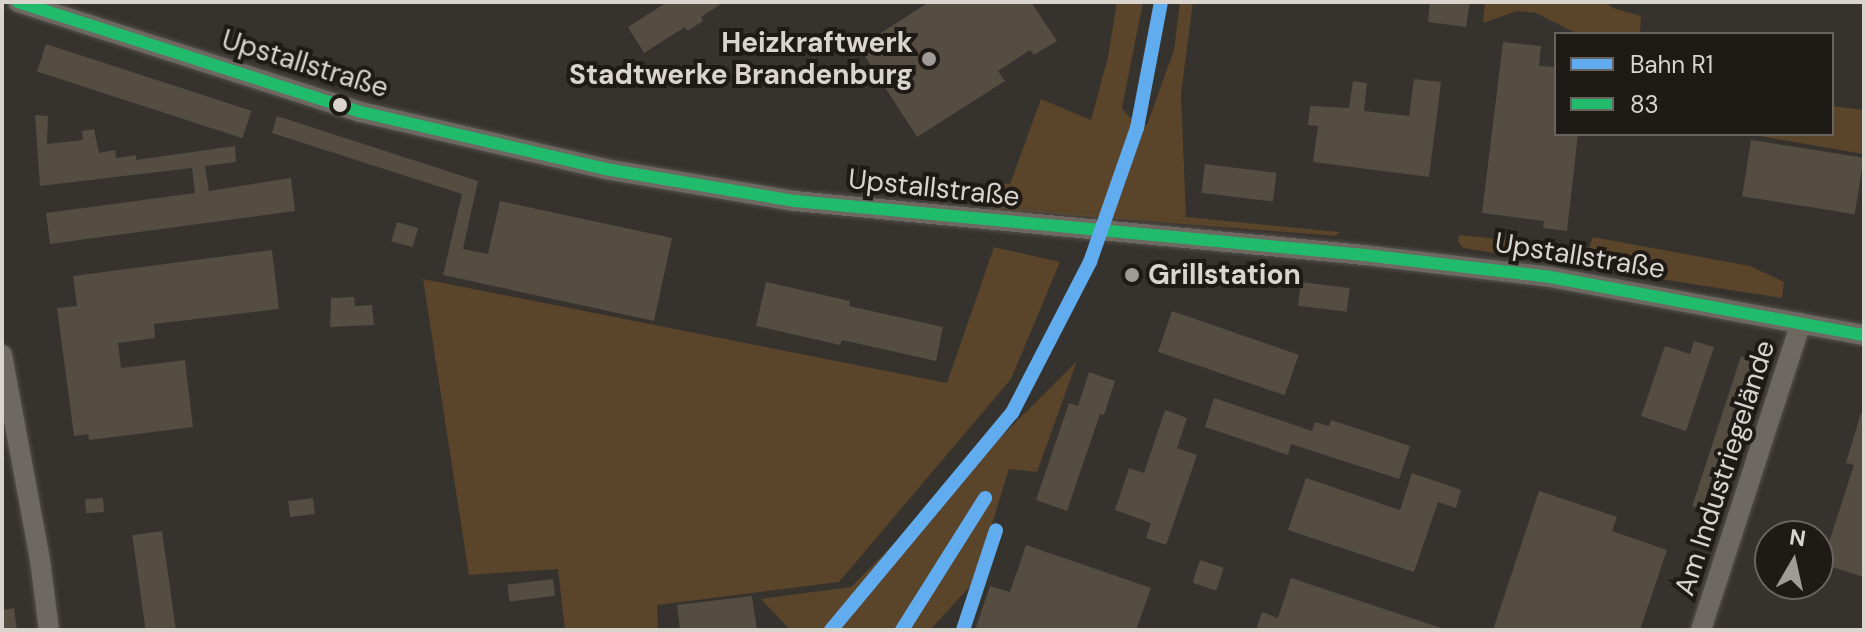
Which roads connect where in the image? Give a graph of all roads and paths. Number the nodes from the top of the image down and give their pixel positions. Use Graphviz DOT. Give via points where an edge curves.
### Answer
graph roads {
  1 [pos="18,2"];
  2 [pos="1801,323"];
  3 [pos="1864,335"];
  4 [pos="2,355"];
  5 [pos="49,630"];
  6 [pos="1701,630"];
  1 -- 2 [label="street, Upstallstraße" via="361,112 605,169 795,201 1550,277"];
  2 -- 3 [label="street, Upstallstraße"];
  2 -- 6 [label="street, Am Industriegelände"];
  4 -- 5 [label="street"];
}
